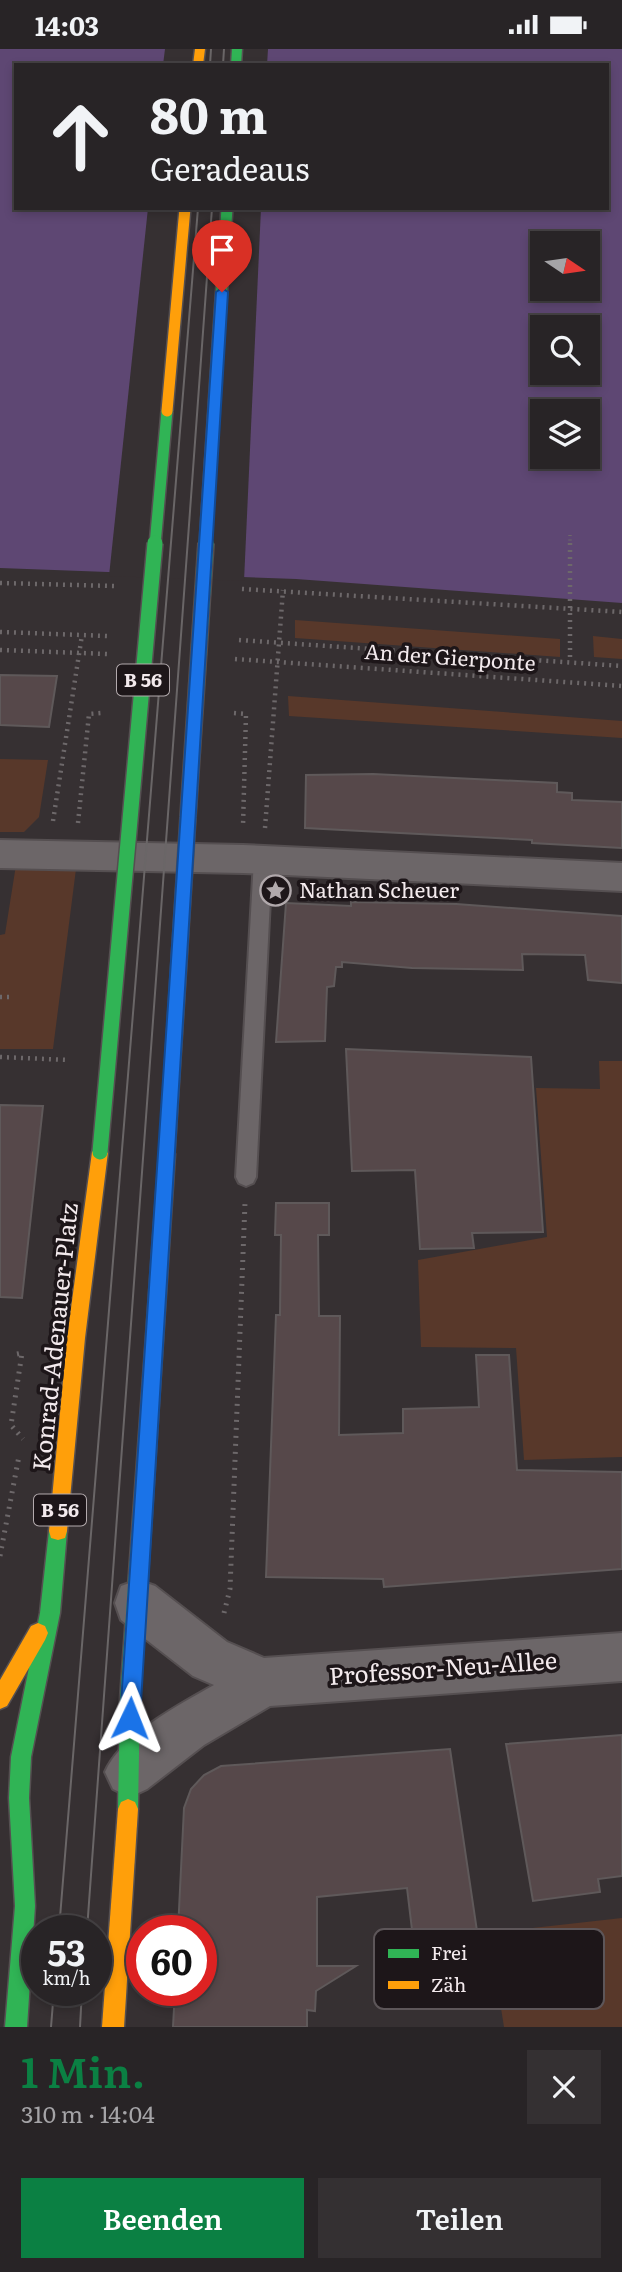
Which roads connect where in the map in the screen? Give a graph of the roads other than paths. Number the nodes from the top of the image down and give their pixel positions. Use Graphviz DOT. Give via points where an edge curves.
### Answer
graph roads {
  1 [pos="186,210"];
  2 [pos="227,210"];
  3 [pos="0,854"];
  4 [pos="263,860"];
  5 [pos="622,877"];
  6 [pos="246,1177"];
  7 [pos="138,1603"];
  8 [pos="50,1613"];
  9 [pos="622,1657"];
  10 [pos="264,1682"];
  11 [pos="0,1699"];
  12 [pos="130,1773"];
  13 [pos="0,1850"];
  14 [pos="22,1853"];
  15 [pos="16,2027"];
  16 [pos="114,2027"];
  1 -- 8 [label="main road, Konrad-Adenauer-Platz / B 56, bridge" via="100,1152 76,1338"];
  2 -- 7 [label="main road, B 56, bridge"];
  3 -- 4 [label="street"];
  4 -- 5 [label="street"];
  4 -- 6 [label="lane"];
  7 -- 10 [label="street, Professor-Neu-Allee" via="210,1659"];
  7 -- 12 [label="main road, B 56"];
  8 -- 11 [label="main road"];
  8 -- 14 [label="main road, Konrad-Adenauer-Platz / B 56" via="21,1758"];
  9 -- 10 [label="street, Professor-Neu-Allee"];
  10 -- 12 [label="street, Professor-Neu-Allee" via="187,1728"];
  12 -- 16 [label="main road, B 56"];
  13 -- 14 [label="main road"];
  14 -- 15 [label="main road, Konrad-Adenauer-Platz / B 56" via="24,1906"];
}
